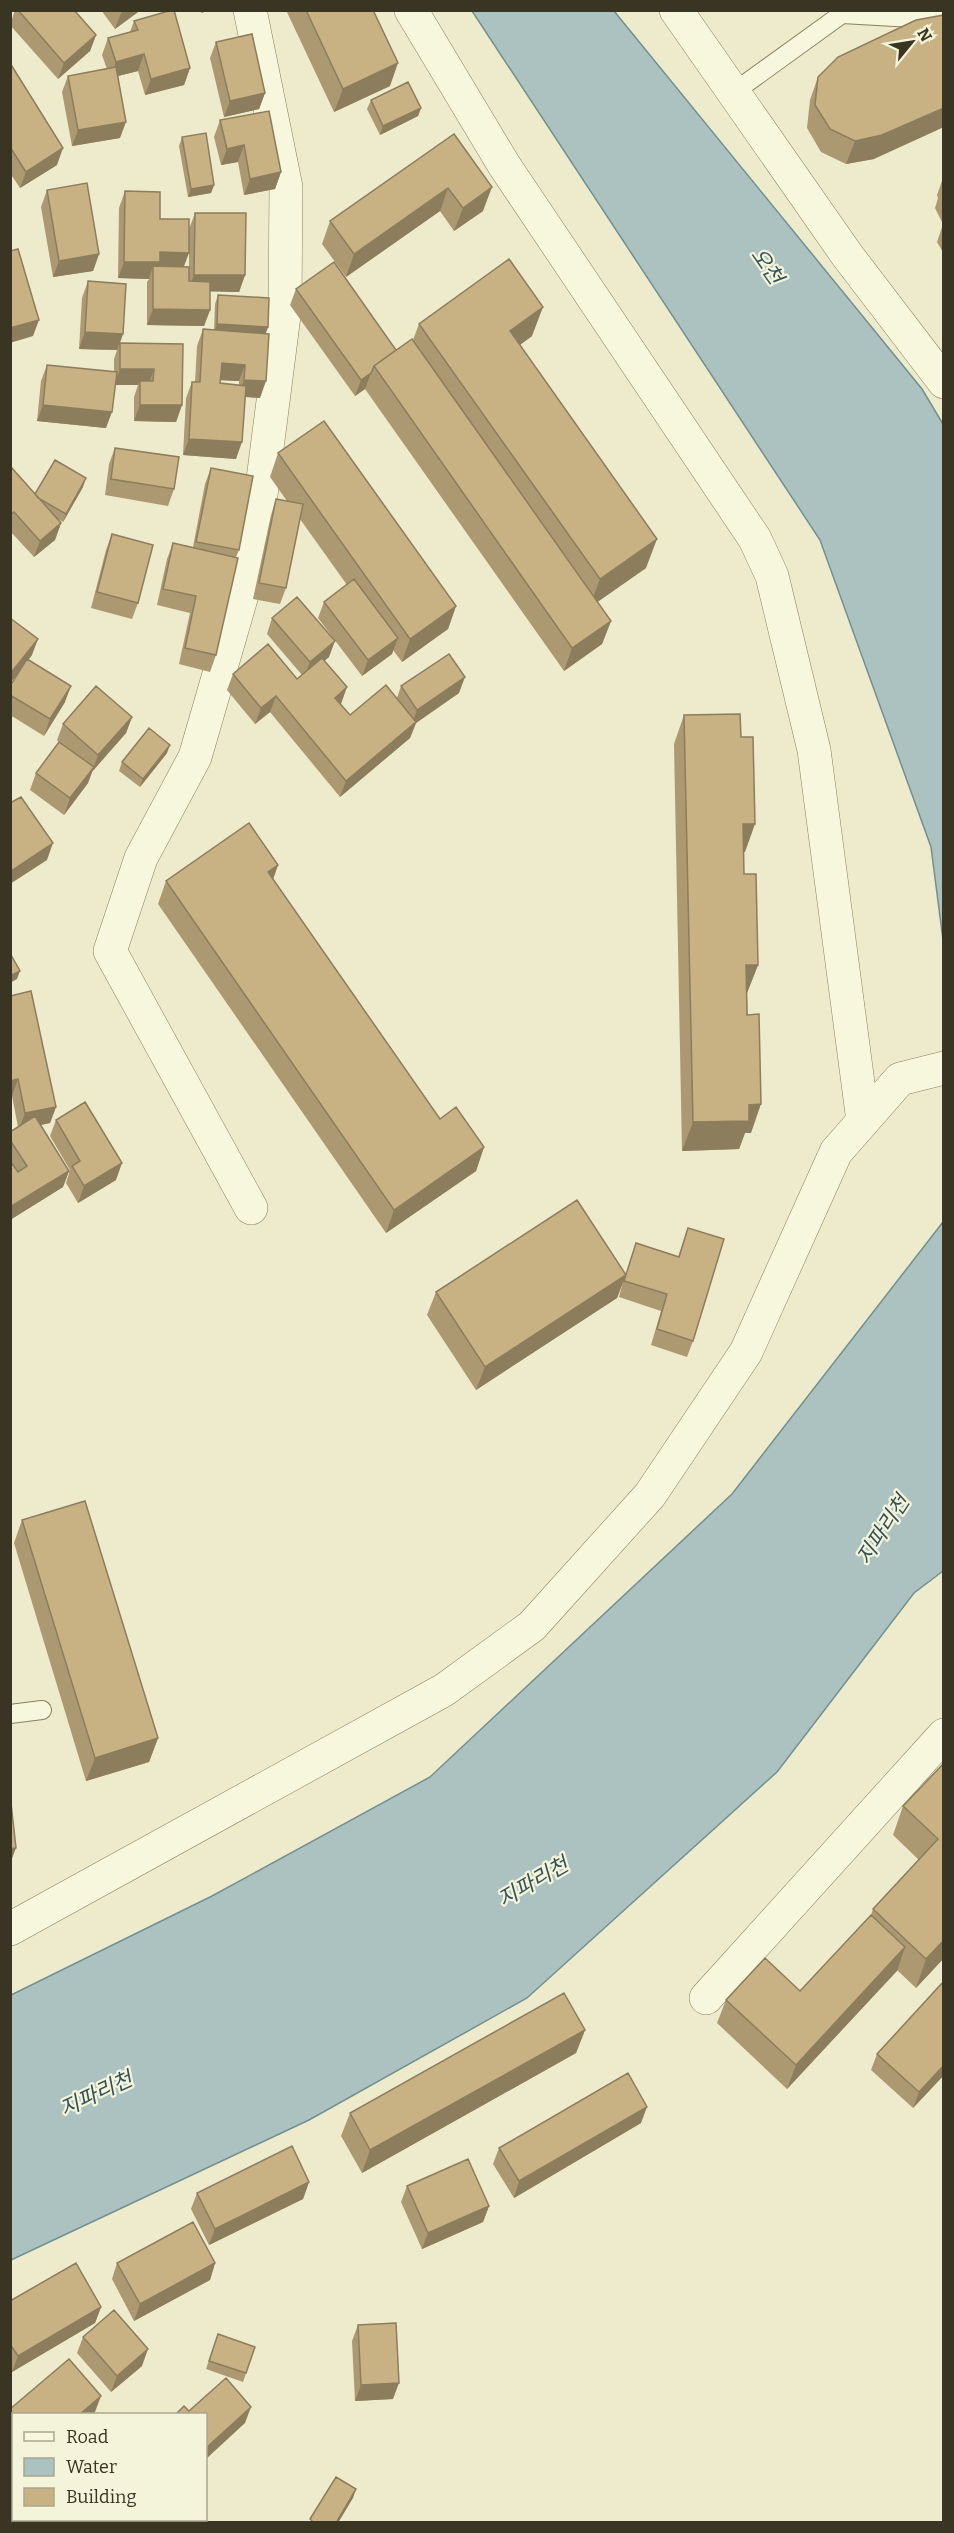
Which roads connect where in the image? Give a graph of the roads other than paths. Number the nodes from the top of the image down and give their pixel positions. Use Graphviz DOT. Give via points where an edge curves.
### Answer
graph roads {
  1 [pos="249,10"];
  2 [pos="411,10"];
  3 [pos="676,10"];
  4 [pos="944,14"];
  5 [pos="734,92"];
  6 [pos="944,382"];
  7 [pos="944,1068"];
  8 [pos="863,1121"];
  9 [pos="251,1208"];
  10 [pos="42,1710"];
  11 [pos="10,1714"];
  12 [pos="944,1735"];
  13 [pos="10,1929"];
  14 [pos="706,1998"];
  1 -- 9 [label="street" via="286,187 285,308 254,557 195,757 141,858 110,951"];
  2 -- 8 [label="street" via="504,165 755,539 772,576 814,750"];
  3 -- 5 [label="street"];
  4 -- 5 [label="lane" via="913,18 842,14"];
  5 -- 6 [label="street" via="847,255"];
  7 -- 8 [label="street" via="900,1079"];
  8 -- 13 [label="street" via="836,1152 746,1352 650,1495 532,1626 444,1690"];
  10 -- 11 [label="lane"];
  12 -- 14 [label="street"];
}
